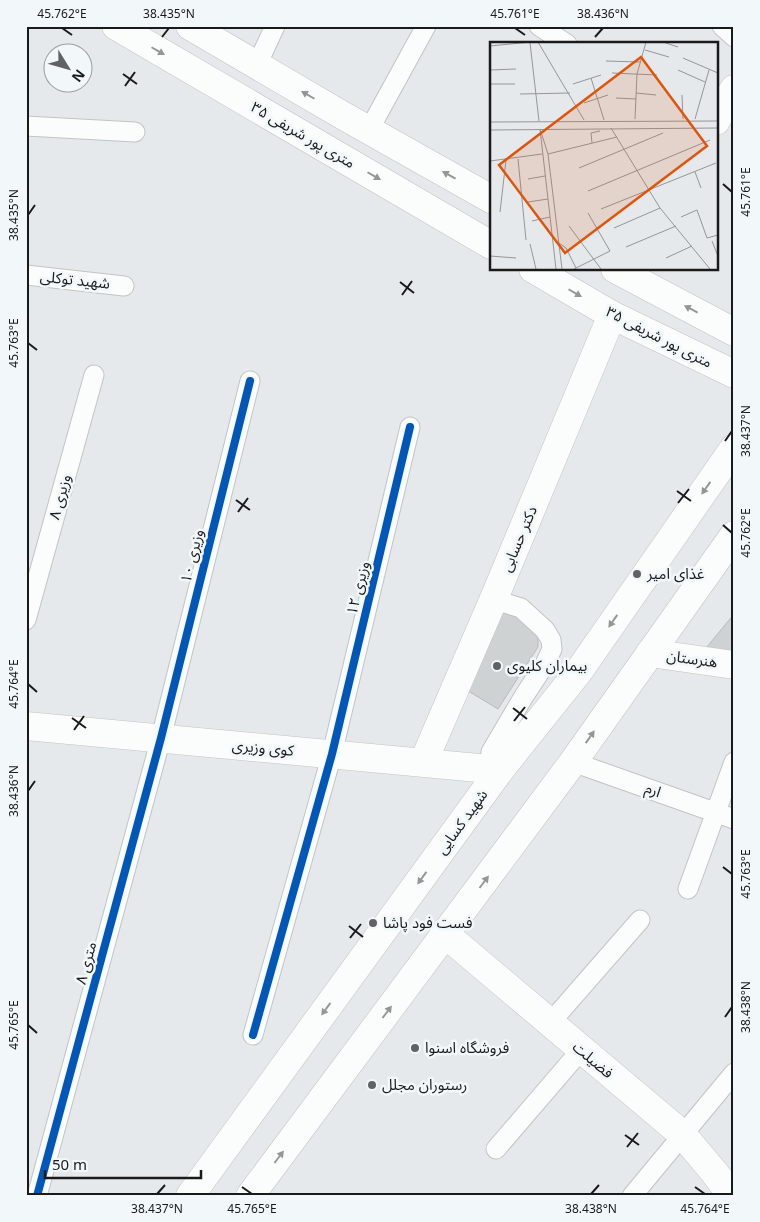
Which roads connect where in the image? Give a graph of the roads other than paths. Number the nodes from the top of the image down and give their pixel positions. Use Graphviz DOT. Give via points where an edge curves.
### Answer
graph roads {
  1 [pos="116,26"];
  2 [pos="190,26"];
  3 [pos="275,26"];
  4 [pos="426,26"];
  5 [pos="539,26"];
  6 [pos="722,26"];
  7 [pos="734,37"];
  8 [pos="564,42"];
  9 [pos="257,66"];
  10 [pos="734,89"];
  11 [pos="718,117"];
  12 [pos="26,126"];
  13 [pos="369,130"];
  14 [pos="135,132"];
  15 [pos="490,198"];
  16 [pos="490,243"];
  17 [pos="535,270"];
  18 [pos="632,273"];
  19 [pos="26,275"];
  20 [pos="124,286"];
  21 [pos="612,315"];
  22 [pos="734,332"];
  23 [pos="734,374"];
  24 [pos="94,375"];
  25 [pos="250,381"];
  26 [pos="410,427"];
  27 [pos="734,448"];
  28 [pos="734,535"];
  29 [pos="492,603"];
  30 [pos="26,620"];
  31 [pos="650,652"];
  32 [pos="734,665"];
  33 [pos="26,726"];
  34 [pos="162,738"];
  35 [pos="332,754"];
  36 [pos="573,762"];
  37 [pos="734,762"];
  38 [pos="423,763"];
  39 [pos="494,773"];
  40 [pos="715,812"];
  41 [pos="734,819"];
  42 [pos="688,889"];
  43 [pos="640,920"];
  44 [pos="445,934"];
  45 [pos="550,1023"];
  46 [pos="253,1035"];
  47 [pos="581,1050"];
  48 [pos="734,1073"];
  49 [pos="682,1134"];
  50 [pos="496,1149"];
  51 [pos="37,1196"];
  52 [pos="190,1196"];
  53 [pos="250,1196"];
  54 [pos="632,1196"];
  55 [pos="732,1196"];
  1 -- 16 [label="street, ۳۵ متری پور شریفی, one-way"];
  2 -- 9 [label="street"];
  3 -- 9 [label="street"];
  4 -- 13 [label="street"];
  5 -- 8 [label="street"];
  6 -- 7 [label="street"];
  13 -- 9 [label="street, one-way"];
  10 -- 11 [label="street"];
  12 -- 14 [label="street"];
  15 -- 13 [label="street, one-way"];
  17 -- 21 [label="street, ۳۵ متری پور شریفی, one-way"];
  22 -- 18 [label="street, one-way"];
  19 -- 20 [label="street, شهید توکلی"];
  21 -- 23 [label="street, ۳۵ متری پور شریفی"];
  21 -- 29 [label="street, دکتر حسابی"];
  24 -- 30 [label="street, وزیری ۸"];
  25 -- 34 [label="street, وزیری ۱۰"];
  26 -- 35 [label="street, وزيری ۱۲"];
  27 -- 39 [label="street, شهید کسایی, one-way" via="579,671"];
  28 -- 31 [label="street"];
  29 -- 38 [label="street, دکتر حسابی"];
  29 -- 39 [label="street" via="521,608 545,630 552,649 491,752"];
  31 -- 32 [label="street, هنرستان"];
  36 -- 31 [label="street, one-way"];
  33 -- 34 [label="street, کوی وزیری"];
  34 -- 35 [label="street, کوی وزیری"];
  34 -- 51 [label="street, متری ۸"];
  35 -- 38 [label="street, کوی وزیری"];
  35 -- 46 [label="street, وزيری ۱۲"];
  36 -- 40 [label="street, ارم"];
  44 -- 36 [label="street, one-way"];
  37 -- 40 [label="street"];
  38 -- 39 [label="street, کوی وزیری"];
  39 -- 52 [label="street, شهید کسایی, one-way"];
  40 -- 41 [label="street, ارم"];
  40 -- 42 [label="street"];
  43 -- 45 [label="street"];
  44 -- 45 [label="street, فضیلت"];
  53 -- 44 [label="street, one-way"];
  45 -- 47 [label="street, فضیلت"];
  47 -- 49 [label="street, فضیلت"];
  47 -- 50 [label="street"];
  48 -- 49 [label="street"];
  49 -- 54 [label="street"];
  49 -- 55 [label="street, فضیلت"];
}
